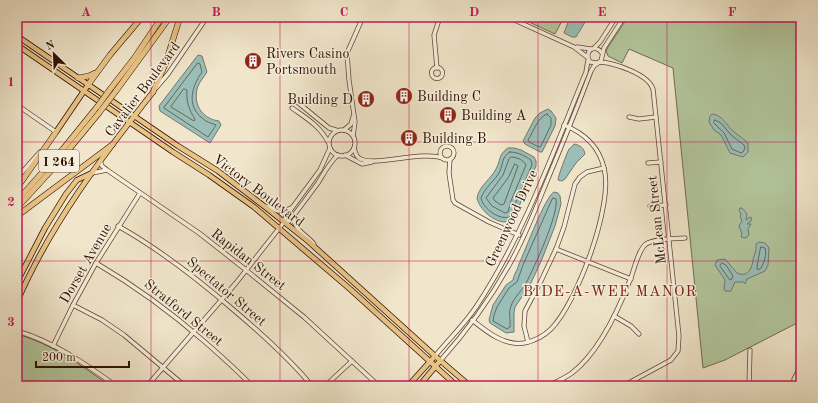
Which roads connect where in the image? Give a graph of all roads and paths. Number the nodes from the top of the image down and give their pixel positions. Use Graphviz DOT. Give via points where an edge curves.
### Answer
graph roads {
  1 [pos="142,17"];
  2 [pos="162,17"];
  3 [pos="170,17"];
  4 [pos="180,17"];
  5 [pos="207,17"];
  6 [pos="363,17"];
  7 [pos="440,17"];
  8 [pos="508,17"];
  9 [pos="616,17"];
  10 [pos="624,17"];
  11 [pos="17,36"];
  12 [pos="17,45"];
  13 [pos="574,47"];
  14 [pos="593,48"];
  15 [pos="602,54"];
  16 [pos="588,58"];
  17 [pos="598,63"];
  18 [pos="616,65"];
  19 [pos="437,68"];
  20 [pos="98,71"];
  21 [pos="78,78"];
  22 [pos="88,85"];
  23 [pos="84,90"];
  24 [pos="114,90"];
  25 [pos="153,92"];
  26 [pos="296,101"];
  27 [pos="17,105"];
  28 [pos="292,108"];
  29 [pos="134,116"];
  30 [pos="354,116"];
  31 [pos="629,117"];
  32 [pos="656,117"];
  33 [pos="129,122"];
  34 [pos="564,125"];
  35 [pos="570,127"];
  36 [pos="344,130"];
  37 [pos="337,131"];
  38 [pos="56,132"];
  39 [pos="353,136"];
  40 [pos="329,142"];
  41 [pos="112,145"];
  42 [pos="330,148"];
  43 [pos="354,148"];
  44 [pos="441,150"];
  45 [pos="338,155"];
  46 [pos="345,155"];
  47 [pos="430,155"];
  48 [pos="443,158"];
  49 [pos="450,159"];
  50 [pos="100,161"];
  51 [pos="377,161"];
  52 [pos="661,162"];
  53 [pos="648,163"];
  54 [pos="604,168"];
  55 [pos="107,170"];
  56 [pos="92,173"];
  57 [pos="449,173"];
  58 [pos="17,178"];
  59 [pos="17,188"];
  60 [pos="140,193"];
  61 [pos="17,200"];
  62 [pos="666,205"];
  63 [pos="264,206"];
  64 [pos="650,206"];
  65 [pos="17,208"];
  66 [pos="292,208"];
  67 [pos="294,215"];
  68 [pos="17,216"];
  69 [pos="284,222"];
  70 [pos="118,226"];
  71 [pos="279,228"];
  72 [pos="518,235"];
  73 [pos="524,238"];
  74 [pos="685,238"];
  75 [pos="669,240"];
  76 [pos="556,250"];
  77 [pos="321,253"];
  78 [pos="587,261"];
  79 [pos="96,263"];
  80 [pos="246,270"];
  81 [pos="631,279"];
  82 [pos="17,282"];
  83 [pos="222,300"];
  84 [pos="17,302"];
  85 [pos="73,305"];
  86 [pos="614,316"];
  87 [pos="468,317"];
  88 [pos="473,321"];
  89 [pos="17,331"];
  90 [pos="194,332"];
  91 [pos="639,334"];
  92 [pos="528,342"];
  93 [pos="53,346"];
  94 [pos="750,350"];
  95 [pos="435,356"];
  96 [pos="352,361"];
  97 [pos="440,361"];
  98 [pos="430,362"];
  99 [pos="801,366"];
  100 [pos="163,367"];
  101 [pos="435,367"];
  102 [pos="561,380"];
  103 [pos="116,386"];
  104 [pos="147,386"];
  105 [pos="185,386"];
  106 [pos="252,386"];
  107 [pos="312,386"];
  108 [pos="325,386"];
  109 [pos="379,386"];
  110 [pos="408,386"];
  111 [pos="419,386"];
  112 [pos="457,386"];
  113 [pos="470,386"];
  114 [pos="548,386"];
  115 [pos="570,386"];
  116 [pos="623,386"];
  117 [pos="749,386"];
  118 [pos="794,386"];
  1 -- 20 [label="highway"];
  2 -- 24 [label="highway, I 264"];
  3 -- 24 [label="highway, I 264"];
  4 -- 25 [label="highway" via="165,65"];
  5 -- 25 [label="street, Cavalier Boulevard"];
  6 -- 30 [label="street" via="347,53"];
  7 -- 19 [label="street" via="434,35"];
  8 -- 13 [label="street"];
  9 -- 14 [label="street" via="600,42"];
  10 -- 15 [label="street"];
  11 -- 21 [label="main road, Victory Boulevard"];
  12 -- 23 [label="main road, Victory Boulevard"];
  13 -- 14 [label="street"];
  13 -- 16 [label="street"];
  14 -- 15 [label="street" via="599,49"];
  14 -- 16 [label="street" via="588,51"];
  15 -- 17 [label="street" via="602,59"];
  15 -- 18 [label="street, McLean Street"];
  16 -- 17 [label="street" via="592,63"];
  16 -- 34 [label="street, Greenwood Drive" via="586,72"];
  17 -- 18 [label="street, McLean Street"];
  17 -- 35 [label="street, Greenwood Drive" via="591,71"];
  18 -- 32 [label="street, McLean Street" via="650,83"];
  20 -- 21 [label="highway"];
  20 -- 22 [label="highway"];
  21 -- 22 [label="main road, Victory Boulevard"];
  22 -- 23 [label="main road"];
  22 -- 29 [label="main road, Victory Boulevard"];
  23 -- 33 [label="main road, Victory Boulevard"];
  23 -- 38 [label="main road"];
  24 -- 61 [label="highway, I 264, bridge"];
  24 -- 65 [label="highway, I 264, bridge" via="99,113"];
  25 -- 29 [label="main road, Cavalier Boulevard"];
  26 -- 37 [label="street" via="329,128"];
  27 -- 38 [label="street"];
  28 -- 40 [label="street" via="318,127"];
  29 -- 33 [label="main road, Cavalier Boulevard"];
  29 -- 63 [label="main road, Victory Boulevard" via="218,171"];
  30 -- 36 [label="street" via="351,124"];
  30 -- 39 [label="street"];
  31 -- 32 [label="street"];
  32 -- 52 [label="street, McLean Street"];
  33 -- 41 [label="main road, Cavalier Boulevard"];
  33 -- 71 [label="main road, Victory Boulevard" via="224,185"];
  34 -- 35 [label="street"];
  34 -- 72 [label="street, Greenwood Drive"];
  35 -- 54 [label="street" via="591,142"];
  35 -- 73 [label="street, Greenwood Drive"];
  36 -- 37 [label="street"];
  36 -- 39 [label="street"];
  37 -- 40 [label="street" via="332,134"];
  38 -- 58 [label="street"];
  38 -- 59 [label="highway"];
  39 -- 43 [label="street"];
  40 -- 42 [label="street"];
  41 -- 50 [label="main road, Cavalier Boulevard"];
  41 -- 68 [label="highway"];
  42 -- 45 [label="street"];
  42 -- 66 [label="street" via="320,170"];
  43 -- 46 [label="street"];
  43 -- 51 [label="street" via="359,158 364,161"];
  44 -- 47 [label="street"];
  44 -- 48 [label="street"];
  44 -- 49 [label="street" via="446,147 452,150 454,154"];
  45 -- 46 [label="street"];
  45 -- 67 [label="street"];
  46 -- 51 [label="street" via="362,164"];
  47 -- 48 [label="street"];
  47 -- 51 [label="street"];
  48 -- 49 [label="street"];
  48 -- 57 [label="street"];
  49 -- 57 [label="street"];
  50 -- 55 [label="street, Rapidan Street"];
  50 -- 56 [label="main road, Cavalier Boulevard"];
  52 -- 53 [label="street"];
  52 -- 62 [label="street, McLean Street"];
  54 -- 76 [label="street" via="587,172 578,180"];
  54 -- 78 [label="street" via="606,186 603,209"];
  55 -- 56 [label="street"];
  55 -- 60 [label="street, Rapidan Street"];
  56 -- 82 [label="main road, Cavalier Boulevard" via="77,180 66,194"];
  56 -- 84 [label="main road, Cavalier Boulevard" via="60,221"];
  57 -- 72 [label="street" via="455,203"];
  60 -- 70 [label="street, Dorset Avenue"];
  60 -- 80 [label="street, Rapidan Street" via="204,237"];
  62 -- 64 [label="street"];
  62 -- 75 [label="street, McLean Street"];
  63 -- 66 [label="street" via="270,206 280,212"];
  63 -- 69 [label="main road, Victory Boulevard"];
  66 -- 69 [label="street"];
  67 -- 69 [label="street" via="289,221"];
  67 -- 77 [label="street" via="295,227 310,239"];
  69 -- 71 [label="street"];
  69 -- 77 [label="main road, Victory Boulevard"];
  70 -- 79 [label="street, Dorset Avenue"];
  70 -- 83 [label="street, Spectator Street" via="165,255"];
  71 -- 80 [label="street"];
  71 -- 98 [label="main road, Victory Boulevard"];
  72 -- 73 [label="street"];
  72 -- 87 [label="street, Greenwood Drive" via="500,269"];
  73 -- 88 [label="street, Greenwood Drive" via="496,288"];
  74 -- 75 [label="street"];
  75 -- 81 [label="street" via="652,242 643,247"];
  75 -- 116 [label="street, McLean Street" via="679,336 678,351 667,363"];
  76 -- 78 [label="street"];
  76 -- 92 [label="street" via="525,311 524,326"];
  77 -- 95 [label="main road, Victory Boulevard"];
  78 -- 81 [label="street"];
  78 -- 92 [label="street" via="570,299 553,326 541,337"];
  79 -- 85 [label="street, Dorset Avenue"];
  79 -- 90 [label="street, Stratford Street" via="146,294"];
  80 -- 83 [label="street"];
  80 -- 96 [label="street, Rapidan Street" via="304,317"];
  81 -- 86 [label="street"];
  83 -- 90 [label="street"];
  83 -- 107 [label="street, Spectator Street" via="278,348"];
  85 -- 93 [label="street, Dorset Avenue"];
  85 -- 100 [label="street" via="118,331"];
  86 -- 91 [label="street"];
  86 -- 102 [label="street" via="596,348 573,372"];
  87 -- 88 [label="street"];
  87 -- 95 [label="street, Greenwood Drive"];
  88 -- 92 [label="street" via="505,342"];
  88 -- 97 [label="street, Greenwood Drive"];
  89 -- 93 [label="street"];
  90 -- 100 [label="street"];
  90 -- 106 [label="street, Stratford Street"];
  93 -- 103 [label="street"];
  94 -- 117 [label="street"];
  95 -- 97 [label="main road, Victory Boulevard"];
  95 -- 98 [label="main road, Greenwood Drive"];
  96 -- 108 [label="street"];
  96 -- 109 [label="street, Rapidan Street"];
  97 -- 101 [label="main road, Greenwood Drive"];
  97 -- 113 [label="main road, Victory Boulevard"];
  98 -- 101 [label="main road, Victory Boulevard"];
  98 -- 110 [label="main road, Greenwood Drive"];
  99 -- 118 [label="street" via="794,379"];
  100 -- 104 [label="street"];
  100 -- 105 [label="street"];
  101 -- 111 [label="main road, Greenwood Drive"];
  101 -- 112 [label="main road, Victory Boulevard"];
  102 -- 114 [label="street"];
  102 -- 115 [label="street"];
}
